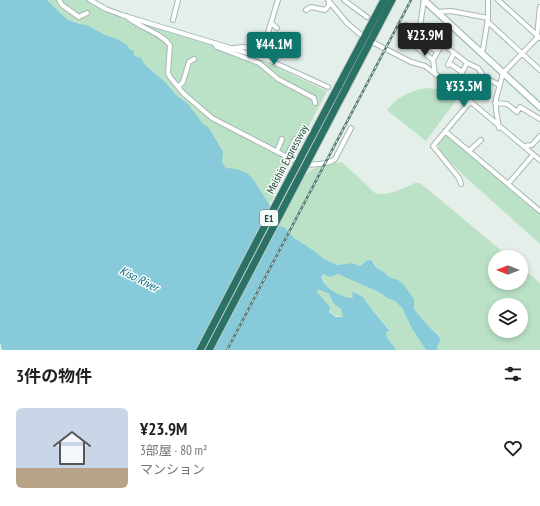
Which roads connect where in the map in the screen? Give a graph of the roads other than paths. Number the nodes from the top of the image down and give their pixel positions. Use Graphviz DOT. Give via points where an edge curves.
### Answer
graph roads {
  1 [pos="59,0"];
  2 [pos="90,0"];
  3 [pos="178,0"];
  4 [pos="278,0"];
  5 [pos="329,0"];
  6 [pos="344,0"];
  7 [pos="384,0"];
  8 [pos="392,0"];
  9 [pos="424,0"];
  10 [pos="488,0"];
  11 [pos="498,0"];
  12 [pos="540,7"];
  13 [pos="306,10"];
  14 [pos="437,12"];
  15 [pos="87,13"];
  16 [pos="126,16"];
  17 [pos="367,17"];
  18 [pos="173,20"];
  19 [pos="488,20"];
  20 [pos="539,21"];
  21 [pos="271,23"];
  22 [pos="406,24"];
  23 [pos="420,26"];
  24 [pos="277,28"];
  25 [pos="416,33"];
  26 [pos="361,35"];
  27 [pos="538,37"];
  28 [pos="214,43"];
  29 [pos="374,43"];
  30 [pos="442,44"];
  31 [pos="233,49"];
  32 [pos="437,52"];
  33 [pos="480,52"];
  34 [pos="454,53"];
  35 [pos="522,54"];
  36 [pos="194,59"];
  37 [pos="432,60"];
  38 [pos="467,64"];
  39 [pos="540,70"];
  40 [pos="503,73"];
  41 [pos="436,74"];
  42 [pos="499,85"];
  43 [pos="178,87"];
  44 [pos="328,87"];
  45 [pos="342,88"];
  46 [pos="470,102"];
  47 [pos="315,103"];
  48 [pos="495,103"];
  49 [pos="540,107"];
  50 [pos="540,118"];
  51 [pos="351,128"];
  52 [pos="499,128"];
  53 [pos="445,131"];
  54 [pos="540,137"];
  55 [pos="282,139"];
  56 [pos="295,139"];
  57 [pos="480,140"];
  58 [pos="522,146"];
  59 [pos="277,151"];
  60 [pos="469,151"];
  61 [pos="533,155"];
  62 [pos="287,156"];
  63 [pos="540,156"];
  64 [pos="540,160"];
  65 [pos="461,184"];
  66 [pos="508,184"];
  67 [pos="540,211"];
  68 [pos="200,350"];
  69 [pos="209,350"];
  1 -- 15 [label="street" via="79,17"];
  2 -- 16 [label="street"];
  3 -- 18 [label="street"];
  4 -- 21 [label="street"];
  5 -- 13 [label="street" via="325,10 311,7"];
  5 -- 26 [label="street" via="347,23"];
  6 -- 17 [label="street"];
  7 -- 45 [label="highway, Meishin Expressway / E1"];
  8 -- 45 [label="highway, Meishin Expressway / E1"];
  9 -- 14 [label="main road"];
  9 -- 23 [label="street"];
  10 -- 19 [label="street"];
  11 -- 27 [label="street"];
  12 -- 20 [label="street"];
  14 -- 19 [label="street" via="451,11"];
  14 -- 33 [label="main road"];
  16 -- 28 [label="street"];
  16 -- 43 [label="street" via="170,45 168,73"];
  19 -- 33 [label="street" via="483,49"];
  19 -- 35 [label="street"];
  20 -- 27 [label="street"];
  21 -- 24 [label="street"];
  21 -- 31 [label="street" via="263,51"];
  22 -- 25 [label="street"];
  23 -- 25 [label="street"];
  23 -- 30 [label="street"];
  25 -- 32 [label="street"];
  25 -- 37 [label="street" via="411,43"];
  27 -- 35 [label="street"];
  28 -- 31 [label="street"];
  28 -- 47 [label="street" via="217,47 259,63 278,79 314,98"];
  29 -- 41 [label="street" via="411,62 425,66"];
  30 -- 32 [label="street"];
  30 -- 34 [label="street"];
  31 -- 44 [label="street" via="273,62"];
  32 -- 37 [label="street"];
  33 -- 40 [label="main road"];
  34 -- 38 [label="street"];
  34 -- 38 [label="street" via="448,64 461,74"];
  35 -- 39 [label="street"];
  35 -- 40 [label="street"];
  36 -- 43 [label="street" via="189,62 183,82"];
  37 -- 41 [label="street"];
  38 -- 42 [label="street" via="478,68 484,77"];
  40 -- 42 [label="street"];
  40 -- 49 [label="main road"];
  41 -- 46 [label="street"];
  42 -- 48 [label="street"];
  43 -- 59 [label="street" via="212,118"];
  45 -- 68 [label="highway, Meishin Expressway / E1, bridge" via="280,196"];
  45 -- 69 [label="highway, Meishin Expressway / E1, bridge"];
  46 -- 52 [label="street"];
  46 -- 53 [label="street"];
  48 -- 50 [label="street" via="507,104 517,112 520,107"];
  48 -- 52 [label="street"];
  51 -- 62 [label="street" via="332,162 304,165"];
  52 -- 58 [label="street"];
  53 -- 60 [label="street"];
  53 -- 65 [label="street" via="433,146"];
  54 -- 58 [label="street" via="530,146"];
  55 -- 59 [label="street"];
  56 -- 62 [label="street"];
  57 -- 60 [label="street"];
  58 -- 61 [label="street"];
  59 -- 62 [label="street"];
  60 -- 66 [label="street"];
  61 -- 63 [label="street"];
  61 -- 64 [label="street"];
  61 -- 66 [label="street"];
  66 -- 67 [label="street"];
}
